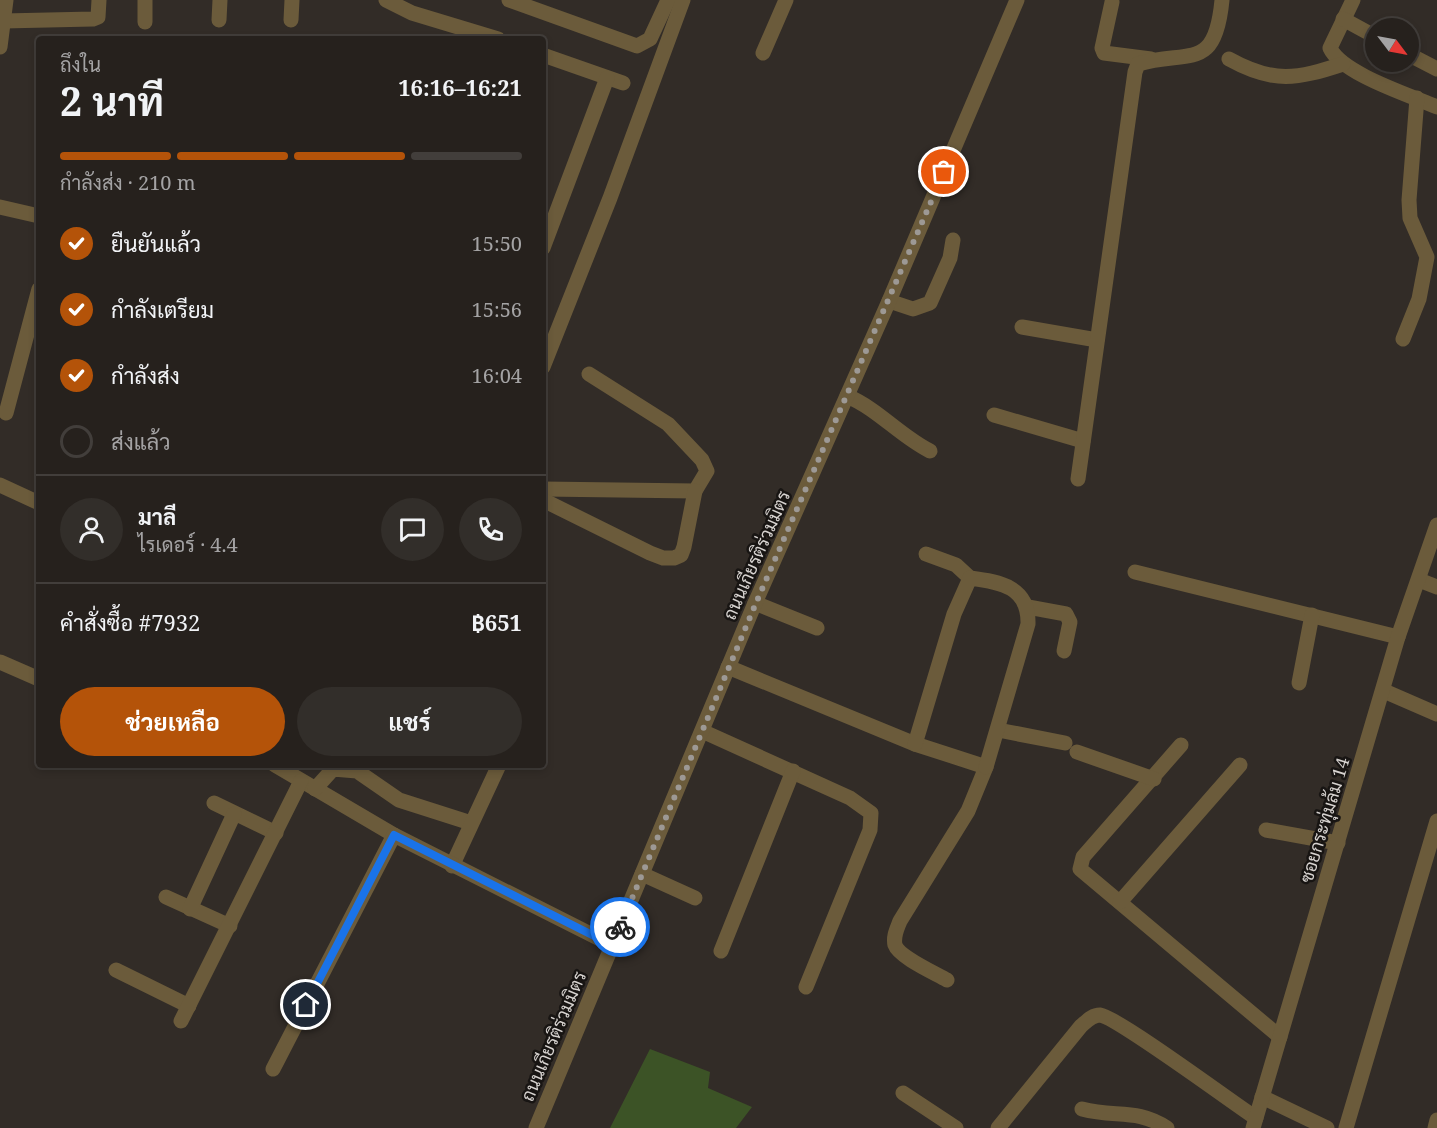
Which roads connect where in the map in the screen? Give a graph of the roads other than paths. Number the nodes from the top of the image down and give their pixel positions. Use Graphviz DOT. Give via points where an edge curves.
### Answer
graph roads {
  1 [pos="6,0"];
  2 [pos="99,0"];
  3 [pos="145,0"];
  4 [pos="220,0"];
  5 [pos="292,0"];
  6 [pos="386,0"];
  7 [pos="509,0"];
  8 [pos="668,0"];
  9 [pos="683,0"];
  10 [pos="786,0"];
  11 [pos="1017,0"];
  12 [pos="1222,0"];
  13 [pos="1353,0"];
  14 [pos="1112,2"];
  15 [pos="1343,19"];
  16 [pos="219,20"];
  17 [pos="291,20"];
  18 [pos="3,21"];
  19 [pos="145,22"];
  20 [pos="1365,31"];
  21 [pos="469,34"];
  22 [pos="0,47"];
  23 [pos="763,53"];
  24 [pos="546,56"];
  25 [pos="1230,59"];
  26 [pos="1160,60"];
  27 [pos="1419,60"];
  28 [pos="1343,64"];
  29 [pos="1437,69"];
  30 [pos="608,78"];
  31 [pos="623,83"];
  32 [pos="1417,98"];
  33 [pos="1437,107"];
  34 [pos="0,207"];
  35 [pos="36,215"];
  36 [pos="546,240"];
  37 [pos="953,240"];
  38 [pos="36,301"];
  39 [pos="890,301"];
  40 [pos="1022,327"];
  41 [pos="1403,339"];
  42 [pos="1097,340"];
  43 [pos="546,359"];
  44 [pos="589,374"];
  45 [pos="847,396"];
  46 [pos="6,413"];
  47 [pos="994,415"];
  48 [pos="1083,441"];
  49 [pos="930,451"];
  50 [pos="1078,479"];
  51 [pos="0,485"];
  52 [pos="546,489"];
  53 [pos="695,491"];
  54 [pos="546,501"];
  55 [pos="36,502"];
  56 [pos="1437,525"];
  57 [pos="926,554"];
  58 [pos="1135,572"];
  59 [pos="970,578"];
  60 [pos="1419,580"];
  61 [pos="1437,587"];
  62 [pos="756,603"];
  63 [pos="1028,607"];
  64 [pos="1312,615"];
  65 [pos="817,628"];
  66 [pos="1398,637"];
  67 [pos="1064,651"];
  68 [pos="0,662"];
  69 [pos="729,667"];
  70 [pos="36,680"];
  71 [pos="1299,683"];
  72 [pos="1384,691"];
  73 [pos="1437,714"];
  74 [pos="998,730"];
  75 [pos="702,731"];
  76 [pos="915,744"];
  77 [pos="1181,745"];
  78 [pos="1240,765"];
  79 [pos="986,767"];
  80 [pos="280,768"];
  81 [pos="498,768"];
  82 [pos="793,771"];
  83 [pos="1154,779"];
  84 [pos="301,781"];
  85 [pos="315,789"];
  86 [pos="214,803"];
  87 [pos="234,814"];
  88 [pos="1437,821"];
  89 [pos="471,823"];
  90 [pos="1266,830"];
  91 [pos="276,833"];
  92 [pos="394,835"];
  93 [pos="1338,843"];
  94 [pos="452,866"];
  95 [pos="642,874"];
  96 [pos="166,897"];
  97 [pos="695,898"];
  98 [pos="1120,902"];
  99 [pos="190,909"];
  100 [pos="230,926"];
  101 [pos="612,945"];
  102 [pos="721,951"];
  103 [pos="116,970"];
  104 [pos="947,980"];
  105 [pos="806,987"];
  106 [pos="189,1006"];
  107 [pos="181,1021"];
  108 [pos="1280,1037"];
  109 [pos="273,1069"];
  110 [pos="903,1093"];
  111 [pos="1262,1097"];
  112 [pos="1082,1109"];
  113 [pos="1437,1120"];
  114 [pos="1254,1123"];
  115 [pos="536,1128"];
  116 [pos="956,1128"];
  117 [pos="998,1128"];
  118 [pos="1167,1128"];
  119 [pos="1327,1128"];
  120 [pos="1346,1128"];
  121 [pos="1434,1128"];
  1 -- 18 [label="street"];
  2 -- 18 [label="street" via="98,17 93,19"];
  3 -- 19 [label="street"];
  4 -- 16 [label="street"];
  5 -- 17 [label="street"];
  6 -- 21 [label="street"];
  7 -- 8 [label="street" via="638,46 650,39"];
  9 -- 43 [label="street"];
  10 -- 23 [label="street"];
  11 -- 39 [label="street, ถนนเกียรติร่วมมิตร"];
  12 -- 26 [label="street" via="1218,30 1211,43 1187,58"];
  13 -- 15 [label="street"];
  14 -- 26 [label="street" via="1104,53"];
  15 -- 20 [label="street"];
  15 -- 28 [label="street" via="1330,48 1334,58"];
  18 -- 22 [label="street"];
  24 -- 30 [label="street"];
  25 -- 28 [label="street" via="1253,72 1279,78 1307,76"];
  26 -- 42 [label="street" via="1138,64 1135,72"];
  27 -- 29 [label="street"];
  28 -- 32 [label="street"];
  30 -- 31 [label="street"];
  30 -- 36 [label="street"];
  32 -- 33 [label="street"];
  32 -- 41 [label="street" via="1410,218 1427,257 1419,299"];
  34 -- 35 [label="street"];
  37 -- 39 [label="street" via="950,258 930,303 913,309"];
  38 -- 46 [label="street"];
  39 -- 45 [label="street, ถนนเกียรติร่วมมิตร"];
  40 -- 42 [label="street"];
  42 -- 48 [label="street"];
  44 -- 53 [label="street" via="668,424 688,443 707,471"];
  45 -- 49 [label="street"];
  45 -- 62 [label="street, ถนนเกียรติร่วมมิตร"];
  47 -- 48 [label="street"];
  48 -- 50 [label="street"];
  51 -- 55 [label="street"];
  52 -- 53 [label="street"];
  53 -- 54 [label="street" via="684,547 681,555 674,558 650,553"];
  56 -- 60 [label="street, ซอยกระทุ่มล้ม 14"];
  57 -- 59 [label="street" via="956,564"];
  58 -- 64 [label="street"];
  59 -- 63 [label="street" via="1007,587 1021,595"];
  59 -- 76 [label="street" via="954,614"];
  60 -- 61 [label="street"];
  60 -- 66 [label="street, ซอยกระทุ่มล้ม 14"];
  62 -- 65 [label="street"];
  62 -- 69 [label="street, ถนนเกียรติร่วมมิตร"];
  63 -- 67 [label="street" via="1066,614 1070,622"];
  63 -- 74 [label="street" via="1021,651"];
  64 -- 66 [label="street"];
  64 -- 71 [label="street"];
  66 -- 72 [label="street, ซอยกระทุ่มล้ม 14"];
  68 -- 70 [label="street"];
  69 -- 75 [label="street, ถนนเกียรติร่วมมิตร"];
  69 -- 76 [label="street"];
  72 -- 73 [label="street"];
  72 -- 93 [label="street, ซอยกระทุ่มล้ม 14"];
  74 -- 79 [label="street"];
  74 -- 83 [label="street" via="1071,748"];
  75 -- 82 [label="street"];
  75 -- 95 [label="street, ถนนเกียรติร่วมมิตร"];
  76 -- 79 [label="street"];
  77 -- 83 [label="street"];
  78 -- 98 [label="street"];
  79 -- 104 [label="street" via="968,811 894,937 896,948 904,955"];
  80 -- 84 [label="street"];
  81 -- 89 [label="street"];
  82 -- 102 [label="street"];
  82 -- 105 [label="street" via="864,806 872,820"];
  83 -- 98 [label="street" via="1079,864 1086,875"];
  84 -- 85 [label="street"];
  84 -- 91 [label="street"];
  85 -- 89 [label="street" via="333,769 357,771 399,800"];
  85 -- 92 [label="street"];
  86 -- 87 [label="street"];
  87 -- 91 [label="street"];
  87 -- 99 [label="street"];
  88 -- 120 [label="street"];
  89 -- 94 [label="street"];
  90 -- 93 [label="street"];
  91 -- 100 [label="street"];
  92 -- 94 [label="street"];
  92 -- 109 [label="street"];
  93 -- 108 [label="street, ซอยกระทุ่มล้ม 14"];
  94 -- 101 [label="street"];
  95 -- 97 [label="street"];
  95 -- 101 [label="street, ถนนเกียรติร่วมมิตร"];
  96 -- 99 [label="street"];
  98 -- 108 [label="street"];
  99 -- 100 [label="street"];
  100 -- 106 [label="street"];
  101 -- 115 [label="street, ถนนเกียรติร่วมมิตร"];
  103 -- 106 [label="street"];
  106 -- 107 [label="street"];
  108 -- 111 [label="street, ซอยกระทุ่มล้ม 14"];
  110 -- 116 [label="street"];
  111 -- 114 [label="street, ซอยกระทุ่มล้ม 14"];
  111 -- 119 [label="street"];
  112 -- 118 [label="street" via="1101,1114 1144,1115"];
  113 -- 121 [label="street"];
  114 -- 117 [label="street" via="1145,1042 1101,1015 1081,1026"];
}
